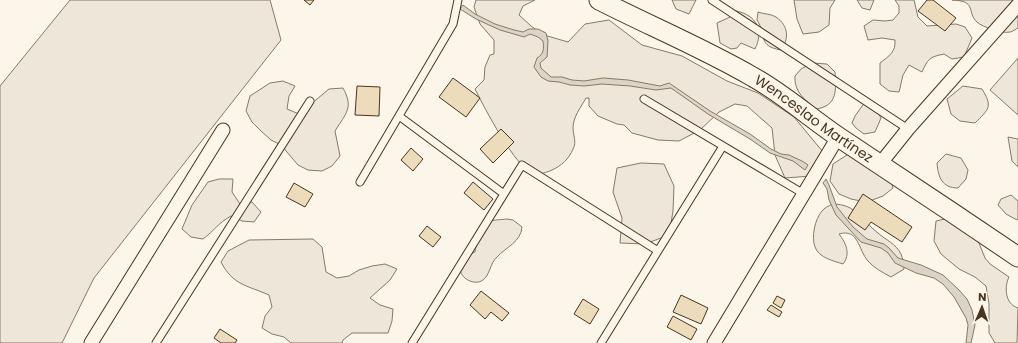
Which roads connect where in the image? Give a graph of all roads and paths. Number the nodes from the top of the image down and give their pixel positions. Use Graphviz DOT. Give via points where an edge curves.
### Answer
graph roads {
  1 [pos="458,0"];
  2 [pos="599,0"];
  3 [pos="712,0"];
  4 [pos="1018,5"];
  5 [pos="644,99"];
  6 [pos="310,101"];
  7 [pos="399,116"];
  8 [pos="908,129"];
  9 [pos="223,130"];
  10 [pos="838,136"];
  11 [pos="723,146"];
  12 [pos="880,164"];
  13 [pos="360,182"];
  14 [pos="504,194"];
  15 [pos="804,194"];
  16 [pos="658,251"];
  17 [pos="1018,257"];
  18 [pos="91,343"];
  19 [pos="156,343"];
  20 [pos="412,343"];
  21 [pos="601,343"];
  22 [pos="714,343"];
  1 -- 7 [label="lane" via="453,24"];
  2 -- 10 [label="main road, Wenceslao Martínez" via="619,7 755,77"];
  3 -- 8 [label="lane"];
  4 -- 8 [label="street"];
  5 -- 11 [label="lane"];
  6 -- 19 [label="lane"];
  7 -- 13 [label="lane"];
  7 -- 14 [label="lane"];
  8 -- 12 [label="street"];
  9 -- 18 [label="street"];
  10 -- 12 [label="main road, Wenceslao Martínez"];
  10 -- 15 [label="street"];
  11 -- 15 [label="lane"];
  11 -- 16 [label="lane"];
  12 -- 17 [label="main road, Wenceslao Martínez"];
  14 -- 16 [label="lane" via="522,165"];
  14 -- 20 [label="lane"];
  15 -- 22 [label="street"];
  16 -- 21 [label="lane"];
}
